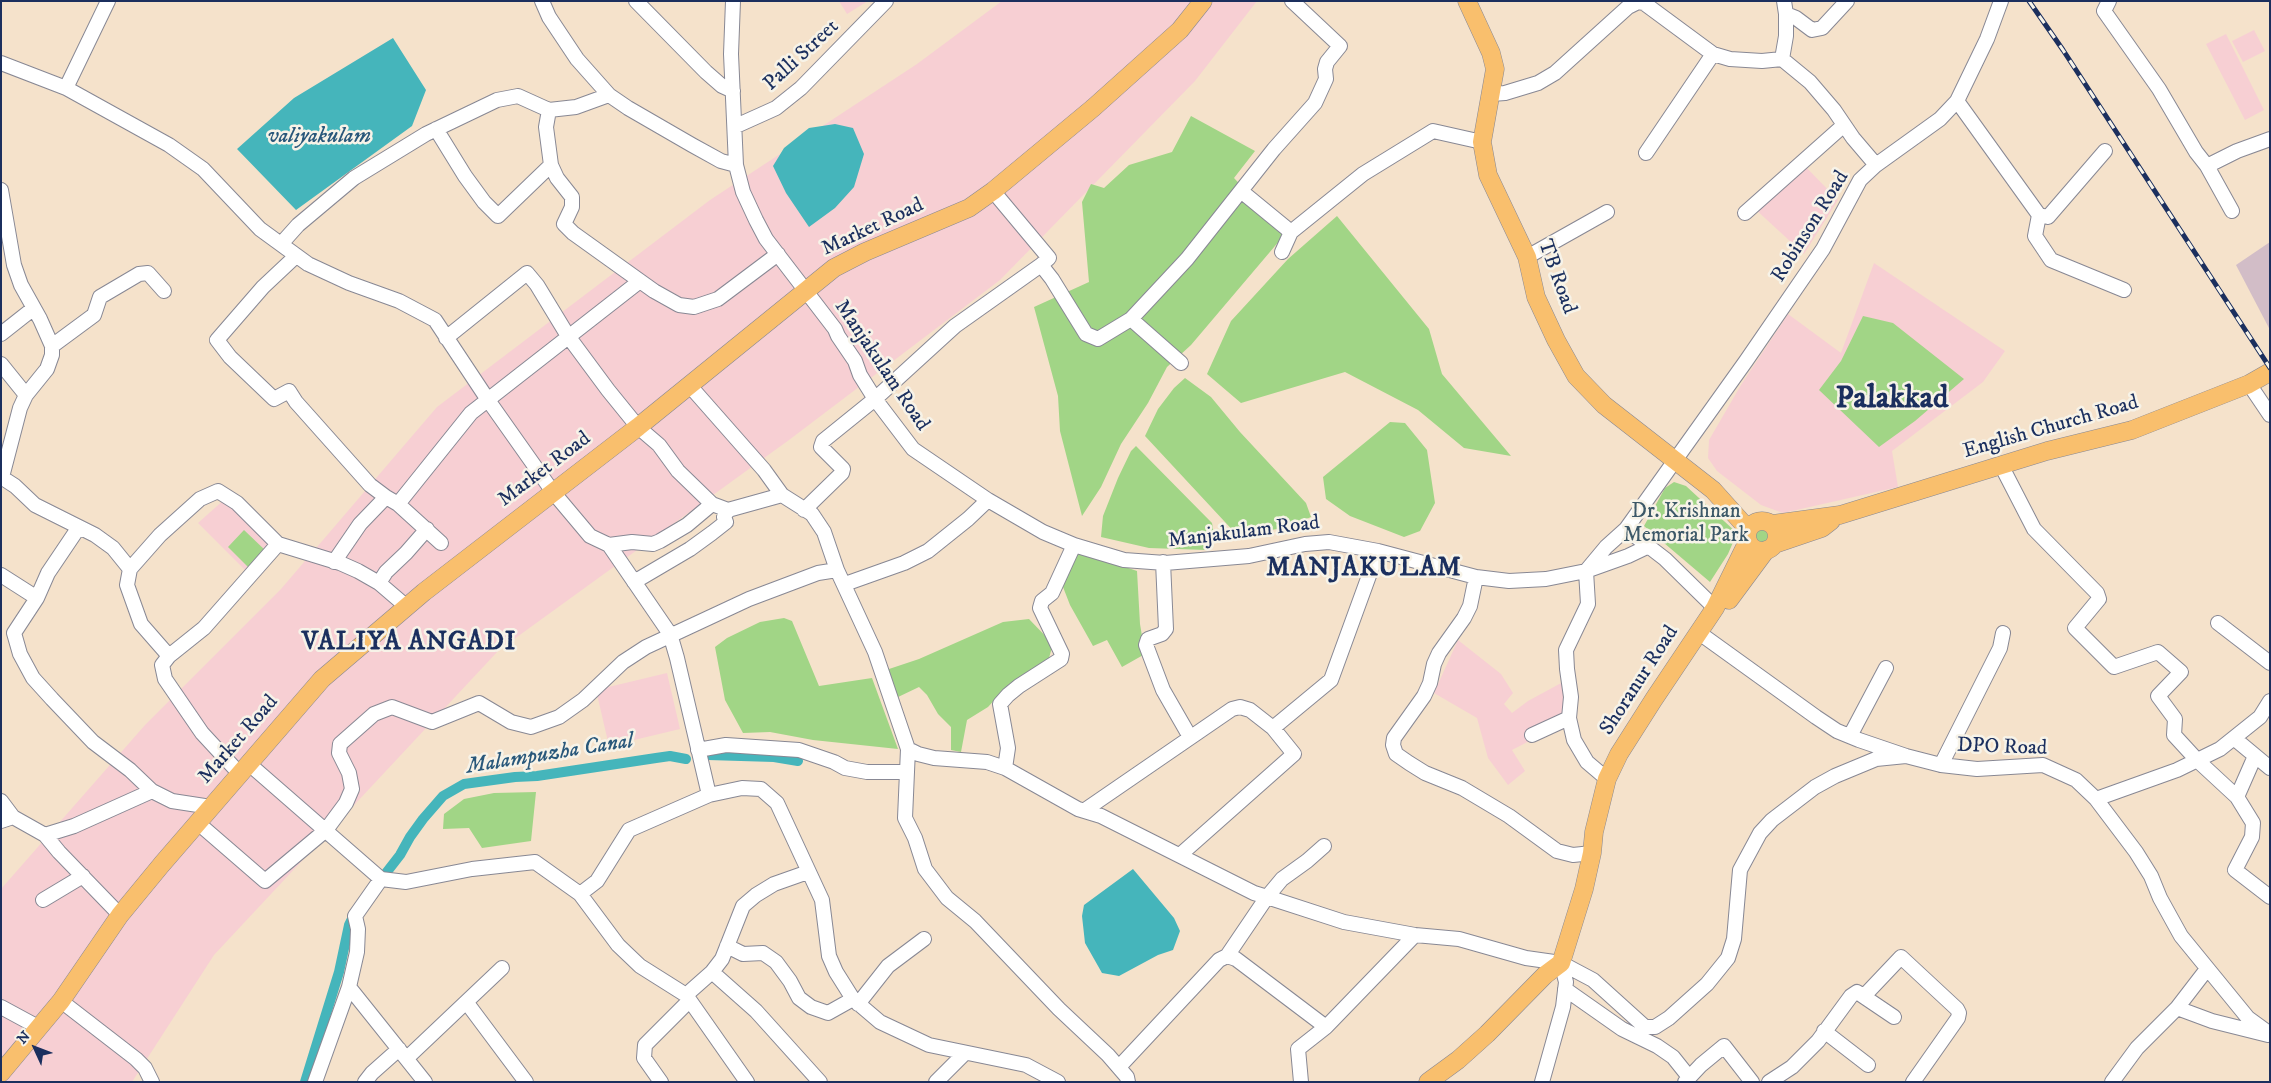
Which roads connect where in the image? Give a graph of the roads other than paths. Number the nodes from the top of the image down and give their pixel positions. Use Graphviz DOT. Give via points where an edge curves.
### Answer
graph roads {
  1 [pos="108,1"];
  2 [pos="542,1"];
  3 [pos="636,1"];
  4 [pos="733,1"];
  5 [pos="886,1"];
  6 [pos="1203,1"];
  7 [pos="1292,1"];
  8 [pos="1467,1"];
  9 [pos="1847,1"];
  10 [pos="2001,1"];
  11 [pos="2109,1"];
  12 [pos="1785,7"];
  13 [pos="1713,54"];
  14 [pos="1782,59"];
  15 [pos="3,68"];
  16 [pos="66,88"];
  17 [pos="733,91"];
  18 [pos="1492,94"];
  19 [pos="609,95"];
  20 [pos="1957,101"];
  21 [pos="549,110"];
  22 [pos="1844,125"];
  23 [pos="736,126"];
  24 [pos="436,129"];
  25 [pos="2270,139"];
  26 [pos="1482,142"];
  27 [pos="2105,151"];
  28 [pos="1646,153"];
  29 [pos="736,164"];
  30 [pos="550,165"];
  31 [pos="1876,165"];
  32 [pos="2207,166"];
  33 [pos="1,190"];
  34 [pos="993,191"];
  35 [pos="1241,191"];
  36 [pos="2232,211"];
  37 [pos="1607,212"];
  38 [pos="1745,213"];
  39 [pos="2039,215"];
  40 [pos="1291,232"];
  41 [pos="281,244"];
  42 [pos="1282,252"];
  43 [pos="778,254"];
  44 [pos="296,256"];
  45 [pos="1527,257"];
  46 [pos="1041,265"];
  47 [pos="640,281"];
  48 [pos="2124,290"];
  49 [pos="164,291"];
  50 [pos="804,291"];
  51 [pos="34,308"];
  52 [pos="1131,320"];
  53 [pos="1,334"];
  54 [pos="568,336"];
  55 [pos="446,338"];
  56 [pos="52,346"];
  57 [pos="1181,363"];
  58 [pos="1,364"];
  59 [pos="2259,378"];
  60 [pos="690,386"];
  61 [pos="26,394"];
  62 [pos="875,399"];
  63 [pos="488,400"];
  64 [pos="2270,415"];
  65 [pos="638,427"];
  66 [pos="1676,460"];
  67 [pos="2001,466"];
  68 [pos="1,477"];
  69 [pos="553,492"];
  70 [pos="782,495"];
  71 [pos="392,500"];
  72 [pos="988,500"];
  73 [pos="712,504"];
  74 [pos="728,510"];
  75 [pos="804,510"];
  76 [pos="1840,515"];
  77 [pos="79,528"];
  78 [pos="427,529"];
  79 [pos="1626,529"];
  80 [pos="1758,529"];
  81 [pos="441,542"];
  82 [pos="278,544"];
  83 [pos="1074,544"];
  84 [pos="609,545"];
  85 [pos="1649,546"];
  86 [pos="1771,547"];
  87 [pos="1378,551"];
  88 [pos="334,562"];
  89 [pos="1163,562"];
  90 [pos="130,569"];
  91 [pos="837,570"];
  92 [pos="1586,571"];
  93 [pos="1,575"];
  94 [pos="1476,577"];
  95 [pos="634,582"];
  96 [pos="379,583"];
  97 [pos="845,584"];
  98 [pos="37,598"];
  99 [pos="407,607"];
  100 [pos="1715,608"];
  101 [pos="2218,623"];
  102 [pos="2003,633"];
  103 [pos="670,634"];
  104 [pos="1701,634"];
  105 [pos="169,656"];
  106 [pos="2270,663"];
  107 [pos="1886,668"];
  108 [pos="2270,701"];
  109 [pos="1569,718"];
  110 [pos="1273,728"];
  111 [pos="1532,735"];
  112 [pos="1850,736"];
  113 [pos="1190,737"];
  114 [pos="2239,743"];
  115 [pos="908,749"];
  116 [pos="698,750"];
  117 [pos="1906,756"];
  118 [pos="2255,756"];
  119 [pos="2201,764"];
  120 [pos="1941,765"];
  121 [pos="243,768"];
  122 [pos="1004,768"];
  123 [pos="2270,768"];
  124 [pos="906,772"];
  125 [pos="1607,779"];
  126 [pos="152,791"];
  127 [pos="709,795"];
  128 [pos="2237,797"];
  129 [pos="2096,799"];
  130 [pos="1,801"];
  131 [pos="211,807"];
  132 [pos="1085,810"];
  133 [pos="7,819"];
  134 [pos="198,823"];
  135 [pos="326,830"];
  136 [pos="46,835"];
  137 [pos="1324,846"];
  138 [pos="1592,853"];
  139 [pos="1180,854"];
  140 [pos="808,872"];
  141 [pos="83,876"];
  142 [pos="381,879"];
  143 [pos="580,894"];
  144 [pos="1267,897"];
  145 [pos="2270,897"];
  146 [pos="43,900"];
  147 [pos="120,916"];
  148 [pos="1415,935"];
  149 [pos="924,939"];
  150 [pos="727,946"];
  151 [pos="1227,956"];
  152 [pos="502,968"];
  153 [pos="2207,969"];
  154 [pos="712,972"];
  155 [pos="1559,975"];
  156 [pos="349,987"];
  157 [pos="1865,995"];
  158 [pos="688,998"];
  159 [pos="60,1001"];
  160 [pos="856,1001"];
  161 [pos="467,1003"];
  162 [pos="1,1006"];
  163 [pos="2177,1008"];
  164 [pos="1894,1018"];
  165 [pos="1326,1027"];
  166 [pos="38,1028"];
  167 [pos="1824,1031"];
  168 [pos="2270,1035"];
  169 [pos="965,1053"];
  170 [pos="403,1054"];
  171 [pos="1868,1065"];
  172 [pos="1119,1067"];
  173 [pos="2,1071"];
  174 [pos="1687,1080"];
  175 [pos="152,1082"];
  176 [pos="316,1082"];
  177 [pos="365,1082"];
  178 [pos="425,1082"];
  179 [pos="526,1082"];
  180 [pos="660,1082"];
  181 [pos="747,1082"];
  182 [pos="820,1082"];
  183 [pos="936,1082"];
  184 [pos="1058,1082"];
  185 [pos="1128,1082"];
  186 [pos="1301,1082"];
  187 [pos="1428,1082"];
  188 [pos="1542,1082"];
  189 [pos="1752,1082"];
  190 [pos="1769,1082"];
  191 [pos="1913,1082"];
  192 [pos="2112,1082"];
  1 -- 16 [label="street"];
  2 -- 19 [label="street" via="577,58"];
  3 -- 17 [label="street" via="700,66 722,86"];
  4 -- 17 [label="street, Manjakulam Road"];
  5 -- 23 [label="street, Palli Street" via="801,88 776,108"];
  6 -- 34 [label="main road, Market Road" via="1180,30"];
  7 -- 35 [label="street" via="1340,46 1327,62 1326,79 1315,103"];
  8 -- 18 [label="main road, TB Road" via="1493,60"];
  9 -- 12 [label="street" via="1822,28 1812,30"];
  10 -- 20 [label="street, Robinson Road"];
  11 -- 32 [label="street" via="2104,11 2159,89"];
  12 -- 14 [label="street"];
  13 -- 14 [label="street" via="1730,59"];
  13 -- 18 [label="street" via="1644,3 1638,2 1628,7 1555,73 1520,90"];
  13 -- 28 [label="street"];
  14 -- 22 [label="street" via="1810,82"];
  15 -- 16 [label="street"];
  16 -- 41 [label="street" via="170,145 204,169 260,228"];
  17 -- 23 [label="street, Manjakulam Road"];
  18 -- 26 [label="main road, TB Road"];
  19 -- 21 [label="street" via="576,107"];
  19 -- 29 [label="street" via="721,161"];
  20 -- 31 [label="street, Robinson Road" via="1940,119"];
  20 -- 39 [label="street"];
  21 -- 24 [label="street" via="518,96 497,100"];
  21 -- 30 [label="street" via="546,127"];
  22 -- 31 [label="street"];
  22 -- 38 [label="street"];
  23 -- 29 [label="street, Manjakulam Road"];
  24 -- 30 [label="street" via="465,176 498,216"];
  24 -- 41 [label="street" via="354,178 298,225"];
  25 -- 32 [label="street"];
  26 -- 40 [label="street" via="1433,131 1363,174"];
  26 -- 45 [label="main road, TB Road" via="1488,175"];
  27 -- 39 [label="street" via="2048,217"];
  29 -- 43 [label="street, Manjakulam Road" via="743,192 756,220"];
  30 -- 47 [label="street" via="572,197 572,207 564,224 573,234"];
  31 -- 66 [label="street, Robinson Road" via="1860,180 1823,248"];
  32 -- 36 [label="street"];
  33 -- 51 [label="street" via="14,265"];
  34 -- 46 [label="street" via="1049,258"];
  34 -- 50 [label="main road, Market Road" via="969,208 834,268"];
  35 -- 40 [label="street"];
  35 -- 52 [label="street"];
  37 -- 45 [label="street"];
  39 -- 48 [label="street" via="2035,236 2051,260"];
  40 -- 42 [label="street"];
  41 -- 44 [label="street"];
  43 -- 47 [label="street" via="718,299 694,307 680,305"];
  43 -- 50 [label="street, Manjakulam Road"];
  44 -- 55 [label="street" via="349,283 417,309 435,320"];
  44 -- 71 [label="street" via="263,287 217,340 274,399 289,391 370,485"];
  45 -- 66 [label="main road, TB Road" via="1536,297 1576,376 1604,405"];
  46 -- 52 [label="street" via="1086,334 1098,339"];
  46 -- 62 [label="street" via="954,326"];
  47 -- 54 [label="street"];
  49 -- 56 [label="street" via="148,273 139,274 100,297 94,315"];
  50 -- 60 [label="main road, Market Road"];
  50 -- 62 [label="street, Manjakulam Road" via="835,329"];
  51 -- 53 [label="street"];
  51 -- 56 [label="street"];
  52 -- 57 [label="street"];
  54 -- 55 [label="street" via="526,273"];
  54 -- 63 [label="street"];
  54 -- 65 [label="street"];
  55 -- 63 [label="street"];
  56 -- 61 [label="street" via="50,363"];
  58 -- 61 [label="street"];
  59 -- 64 [label="street"];
  59 -- 67 [label="main road, English Church Road" via="2132,430"];
  60 -- 65 [label="main road, Market Road"];
  60 -- 70 [label="street"];
  61 -- 68 [label="street"];
  62 -- 72 [label="street, Manjakulam Road" via="913,449"];
  62 -- 75 [label="street" via="822,444 821,447 843,469 842,473"];
  63 -- 69 [label="street"];
  63 -- 71 [label="street" via="471,413"];
  65 -- 69 [label="main road, Market Road"];
  65 -- 73 [label="street" via="659,445 678,471"];
  66 -- 79 [label="street"];
  66 -- 80 [label="main road, TB Road"];
  67 -- 76 [label="main road, English Church Road"];
  67 -- 119 [label="street" via="2034,530 2097,593 2099,599 2075,628 2114,667 2158,652 2181,672 2158,696 2175,719 2174,735"];
  68 -- 77 [label="street" via="35,504"];
  69 -- 84 [label="street" via="590,536"];
  69 -- 99 [label="main road, Market Road"];
  70 -- 74 [label="street"];
  70 -- 75 [label="street"];
  71 -- 78 [label="street"];
  71 -- 88 [label="street" via="360,524"];
  72 -- 83 [label="street, Manjakulam Road" via="1043,532"];
  72 -- 97 [label="street" via="928,552"];
  73 -- 74 [label="street"];
  73 -- 84 [label="street" via="694,520 653,544"];
  74 -- 95 [label="street" via="724,517 726,522 712,533"];
  75 -- 91 [label="street" via="812,514 824,532"];
  76 -- 80 [label="main road, English Church Road"];
  76 -- 86 [label="main road, English Church Road" via="1822,528"];
  77 -- 90 [label="street" via="113,548"];
  77 -- 98 [label="street" via="48,573"];
  78 -- 81 [label="street"];
  78 -- 96 [label="street"];
  79 -- 85 [label="street"];
  79 -- 92 [label="street"];
  80 -- 86 [label="main road" via="1778,536"];
  80 -- 86 [label="main road" via="1753,548"];
  80 -- 100 [label="main road, Shoranur Road"];
  82 -- 88 [label="street"];
  82 -- 90 [label="street" via="238,503 218,491 200,499 178,518"];
  82 -- 105 [label="street" via="204,628"];
  83 -- 89 [label="street, Manjakulam Road" via="1124,560"];
  83 -- 122 [label="street" via="1052,593 1042,601 1040,608 1062,654 1061,659 1014,690 1000,704 1008,748"];
  84 -- 95 [label="street"];
  85 -- 92 [label="street, Manjakulam Road"];
  85 -- 100 [label="street"];
  86 -- 104 [label="main road, Shoranur Road"];
  87 -- 89 [label="street, Manjakulam Road" via="1329,542 1249,556"];
  87 -- 94 [label="street, Manjakulam Road"];
  87 -- 110 [label="street" via="1332,680"];
  88 -- 96 [label="street"];
  89 -- 113 [label="street" via="1166,629 1148,639 1146,645 1163,690"];
  90 -- 105 [label="street" via="127,585 141,624"];
  91 -- 97 [label="street"];
  91 -- 103 [label="street" via="818,573 749,599 679,633"];
  92 -- 94 [label="street, Manjakulam Road" via="1546,579 1509,581"];
  92 -- 109 [label="street" via="1588,604 1566,650 1571,697"];
  93 -- 98 [label="street"];
  94 -- 138 [label="street" via="1464,618 1439,653 1424,696 1394,738 1396,754 1509,816 1556,851 1573,855"];
  95 -- 103 [label="street"];
  96 -- 99 [label="street"];
  97 -- 115 [label="street" via="878,660"];
  98 -- 126 [label="street" via="14,633 20,654 33,678 93,742"];
  99 -- 121 [label="main road, Market Road" via="322,679"];
  100 -- 104 [label="main road, Shoranur Road"];
  101 -- 106 [label="street"];
  102 -- 120 [label="street" via="2000,648"];
  103 -- 116 [label="street"];
  103 -- 135 [label="street" via="623,662 559,718 531,727 511,722 480,703 432,722 392,707 374,714 340,744 339,753 349,773 352,789"];
  104 -- 112 [label="street, DPO Road" via="1836,731"];
  104 -- 125 [label="main road, Shoranur Road" via="1619,754"];
  104 -- 138 [label="main road, Shoranur Road" via="1613,783"];
  105 -- 121 [label="street" via="162,666 165,679 202,733"];
  107 -- 112 [label="street"];
  108 -- 114 [label="street"];
  109 -- 111 [label="street"];
  109 -- 125 [label="street" via="1574,740 1587,762"];
  110 -- 113 [label="street" via="1250,710 1240,707 1224,713"];
  110 -- 139 [label="street" via="1294,754"];
  112 -- 117 [label="street, DPO Road"];
  113 -- 132 [label="street"];
  114 -- 118 [label="street"];
  114 -- 119 [label="street" via="2220,749"];
  115 -- 122 [label="street" via="934,758 987,762"];
  115 -- 124 [label="street"];
  116 -- 124 [label="street" via="726,744 784,748 800,750 867,772"];
  116 -- 127 [label="street"];
  117 -- 120 [label="street, DPO Road"];
  117 -- 155 [label="street" via="1876,759 1835,776 1772,820 1760,833 1740,870 1734,939 1728,958 1702,990 1655,1027 1640,1024 1593,980"];
  118 -- 123 [label="street"];
  118 -- 128 [label="street"];
  119 -- 128 [label="street"];
  119 -- 129 [label="street"];
  120 -- 129 [label="street, DPO Road" via="1977,769 2043,765 2076,780"];
  121 -- 131 [label="main road, Market Road"];
  121 -- 135 [label="street"];
  122 -- 132 [label="street"];
  124 -- 172 [label="street" via="905,818 925,869 947,898 975,922"];
  125 -- 138 [label="main road, Shoranur Road"];
  126 -- 131 [label="street" via="172,801"];
  126 -- 136 [label="street"];
  127 -- 140 [label="street" via="742,788 761,789 777,803"];
  127 -- 143 [label="street" via="629,830 597,881"];
  128 -- 145 [label="street" via="2253,823 2252,837 2236,870"];
  129 -- 153 [label="street, DPO Road" via="2120,828 2151,876 2181,936"];
  130 -- 133 [label="street"];
  131 -- 134 [label="main road, Market Road"];
  132 -- 139 [label="street"];
  133 -- 136 [label="street"];
  134 -- 135 [label="street" via="265,881"];
  134 -- 147 [label="main road, Market Road"];
  135 -- 142 [label="street"];
  136 -- 141 [label="street"];
  137 -- 144 [label="street" via="1282,879"];
  138 -- 155 [label="main road, Shoranur Road"];
  139 -- 144 [label="street"];
  140 -- 150 [label="street" via="774,884 743,906"];
  140 -- 160 [label="street" via="822,900 829,956"];
  141 -- 146 [label="street"];
  141 -- 147 [label="street"];
  142 -- 143 [label="street" via="406,882 472,869 535,862"];
  142 -- 156 [label="street" via="355,916 357,952"];
  143 -- 158 [label="street" via="618,945 640,966"];
  144 -- 148 [label="street" via="1344,922"];
  144 -- 151 [label="street"];
  147 -- 159 [label="main road, Market Road"];
  148 -- 155 [label="street" via="1459,939 1526,958"];
  148 -- 165 [label="street"];
  149 -- 160 [label="street" via="888,966"];
  150 -- 154 [label="street"];
  150 -- 160 [label="street" via="742,954 763,953 776,962 799,998 811,1007 828,1013"];
  151 -- 165 [label="street" via="1236,959"];
  151 -- 172 [label="street" via="1219,960"];
  152 -- 161 [label="street"];
  153 -- 163 [label="street"];
  153 -- 168 [label="street, DPO Road" via="2248,1018"];
  154 -- 158 [label="street"];
  154 -- 182 [label="street" via="756,1011"];
  155 -- 174 [label="street" via="1622,1029 1673,1057"];
  155 -- 187 [label="main road, Shoranur Road"];
  155 -- 188 [label="street" via="1563,1007"];
  156 -- 170 [label="street"];
  156 -- 176 [label="street"];
  157 -- 164 [label="street"];
  157 -- 167 [label="street" via="1857,992 1851,996"];
  157 -- 191 [label="street" via="1900,957 1959,1013"];
  158 -- 180 [label="street" via="644,1045 644,1058"];
  158 -- 181 [label="street"];
  159 -- 166 [label="main road, Market Road"];
  159 -- 175 [label="street" via="136,1060 145,1068"];
  160 -- 169 [label="street" via="880,1022 929,1045"];
  161 -- 170 [label="street"];
  161 -- 179 [label="street"];
  162 -- 166 [label="street"];
  163 -- 168 [label="street" via="2212,1021"];
  163 -- 192 [label="street" via="2137,1048"];
  165 -- 186 [label="street" via="1298,1050"];
  166 -- 173 [label="main road, Market Road"];
  167 -- 171 [label="street"];
  167 -- 190 [label="street" via="1792,1066"];
  169 -- 183 [label="street"];
  169 -- 184 [label="street" via="1026,1065"];
  170 -- 177 [label="street" via="372,1073"];
  170 -- 178 [label="street"];
  172 -- 185 [label="street"];
  174 -- 189 [label="street" via="1724,1046"];
}
